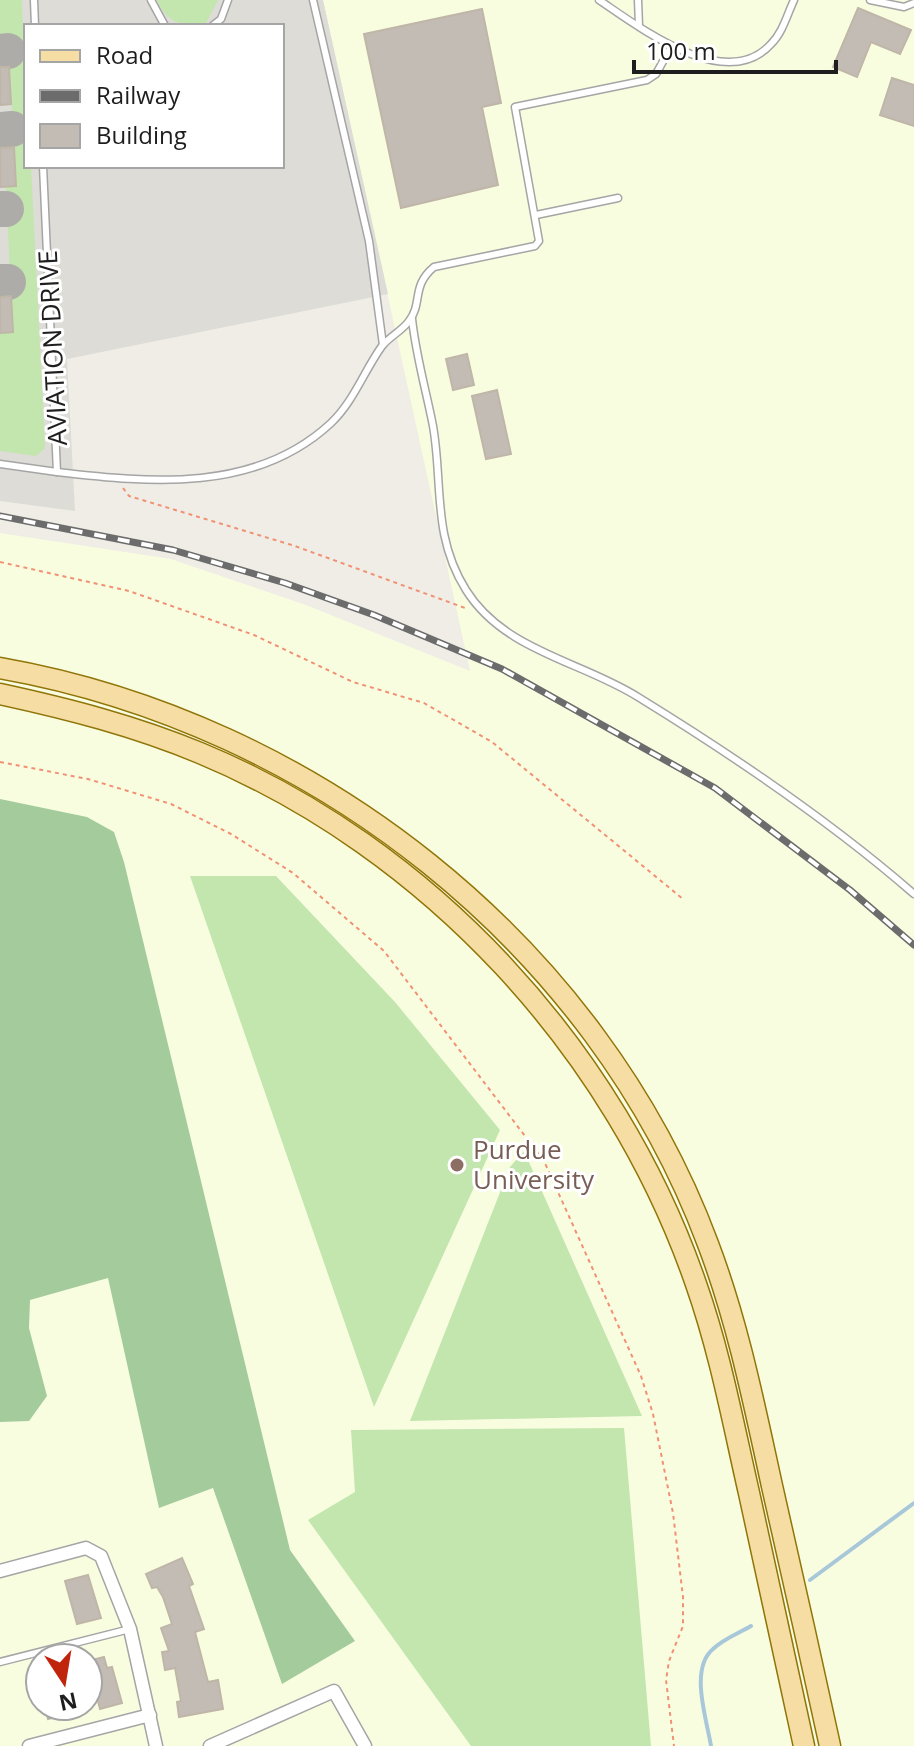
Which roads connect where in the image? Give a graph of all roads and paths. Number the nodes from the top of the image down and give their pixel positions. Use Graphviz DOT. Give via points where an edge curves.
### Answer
graph roads {
  1 [pos="34,0"];
  2 [pos="151,0"];
  3 [pos="228,0"];
  4 [pos="313,0"];
  5 [pos="599,0"];
  6 [pos="638,0"];
  7 [pos="794,0"];
  8 [pos="870,0"];
  9 [pos="914,3"];
  10 [pos="35,24"];
  11 [pos="164,24"];
  12 [pos="215,24"];
  13 [pos="639,26"];
  14 [pos="671,47"];
  15 [pos="43,168"];
  16 [pos="618,198"];
  17 [pos="536,215"];
  18 [pos="412,319"];
  19 [pos="383,345"];
  20 [pos="0,464"];
  21 [pos="57,472"];
  22 [pos="120,479"];
  23 [pos="0,562"];
  24 [pos="477,606"];
  25 [pos="0,668"];
  26 [pos="0,694"];
  27 [pos="0,762"];
  28 [pos="914,894"];
  29 [pos="683,899"];
  30 [pos="0,1571"];
  31 [pos="130,1629"];
  32 [pos="0,1662"];
  33 [pos="150,1715"];
  34 [pos="29,1746"];
  35 [pos="156,1746"];
  36 [pos="210,1746"];
  37 [pos="365,1746"];
  38 [pos="674,1746"];
  39 [pos="804,1746"];
  40 [pos="830,1746"];
  1 -- 10 [label="lane"];
  2 -- 11 [label="lane"];
  3 -- 12 [label="lane"];
  4 -- 19 [label="lane" via="369,241"];
  5 -- 13 [label="lane"];
  6 -- 13 [label="lane"];
  7 -- 14 [label="lane" via="775,40 748,58 715,61"];
  8 -- 9 [label="lane" via="904,7"];
  13 -- 14 [label="lane"];
  14 -- 17 [label="lane" via="647,80 515,107"];
  15 -- 21 [label="lane, AVIATION DRIVE"];
  16 -- 17 [label="lane"];
  17 -- 18 [label="lane" via="540,234 535,246 434,267 423,276"];
  18 -- 19 [label="lane"];
  18 -- 24 [label="lane" via="433,427 443,528 455,570"];
  19 -- 22 [label="lane" via="332,422 277,458 223,477"];
  20 -- 21 [label="lane, AVIATION DRIVE"];
  21 -- 22 [label="lane"];
  22 -- 24 [label="path" via="129,496 295,546 466,608"];
  23 -- 29 [label="path" via="129,591 254,635 353,682 424,703 492,742"];
  24 -- 28 [label="lane" via="508,633 635,694 780,791"];
  25 -- 40 [label="main road" via="78,685 216,733 347,803 467,895 515,942 596,1039 652,1126 732,1310"];
  26 -- 39 [label="main road" via="141,730 281,792 328,820 445,908 539,1004 628,1135 695,1281 719,1360"];
  27 -- 38 [label="path" via="88,779 171,804 293,873 384,951 544,1161 636,1364 653,1414 683,1597 683,1626 666,1680"];
  30 -- 31 [label="street" via="93,1550 101,1556"];
  31 -- 32 [label="lane"];
  31 -- 33 [label="street"];
  33 -- 34 [label="street"];
  33 -- 35 [label="street"];
  36 -- 37 [label="street" via="334,1691"];
}
